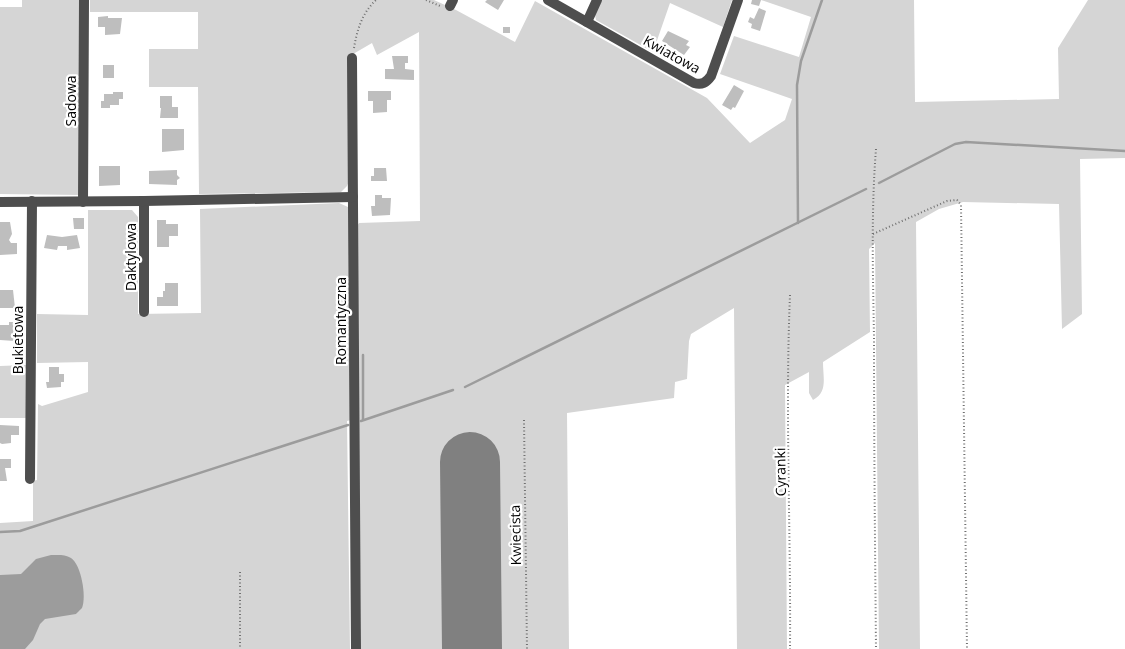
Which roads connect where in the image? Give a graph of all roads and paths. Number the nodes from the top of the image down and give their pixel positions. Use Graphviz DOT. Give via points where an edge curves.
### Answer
graph roads {
  1 [pos="84,0"];
  2 [pos="376,0"];
  3 [pos="426,0"];
  4 [pos="548,0"];
  5 [pos="597,0"];
  6 [pos="738,0"];
  7 [pos="449,3"];
  8 [pos="587,22"];
  9 [pos="352,58"];
  10 [pos="876,149"];
  11 [pos="353,197"];
  12 [pos="32,201"];
  13 [pos="144,201"];
  14 [pos="0,202"];
  15 [pos="83,202"];
  16 [pos="873,234"];
  17 [pos="790,295"];
  18 [pos="144,312"];
  19 [pos="524,420"];
  20 [pos="30,479"];
  21 [pos="240,572"];
  22 [pos="240,649"];
  23 [pos="356,649"];
  24 [pos="526,649"];
  25 [pos="790,649"];
  26 [pos="876,649"];
  27 [pos="967,649"];
  1 -- 15 [label="street, Sadowa"];
  2 -- 9 [label="path" via="366,9 361,21"];
  3 -- 7 [label="path" via="439,6"];
  4 -- 8 [label="street, Kwiatowa"];
  5 -- 8 [label="street"];
  6 -- 8 [label="street, Kwiatowa" via="711,76 703,84 694,83"];
  9 -- 11 [label="street, Romantyczna"];
  10 -- 16 [label="path"];
  11 -- 13 [label="street"];
  11 -- 23 [label="street, Romantyczna"];
  12 -- 14 [label="street"];
  12 -- 15 [label="street"];
  12 -- 20 [label="street, Bukietowa"];
  13 -- 15 [label="street"];
  13 -- 18 [label="street, Daktylowa"];
  16 -- 26 [label="path"];
  16 -- 27 [label="path" via="947,201 957,200 961,205"];
  17 -- 25 [label="path, Cyranki" via="787,362"];
  19 -- 24 [label="path, Kwiecista"];
  21 -- 22 [label="path"];
}
